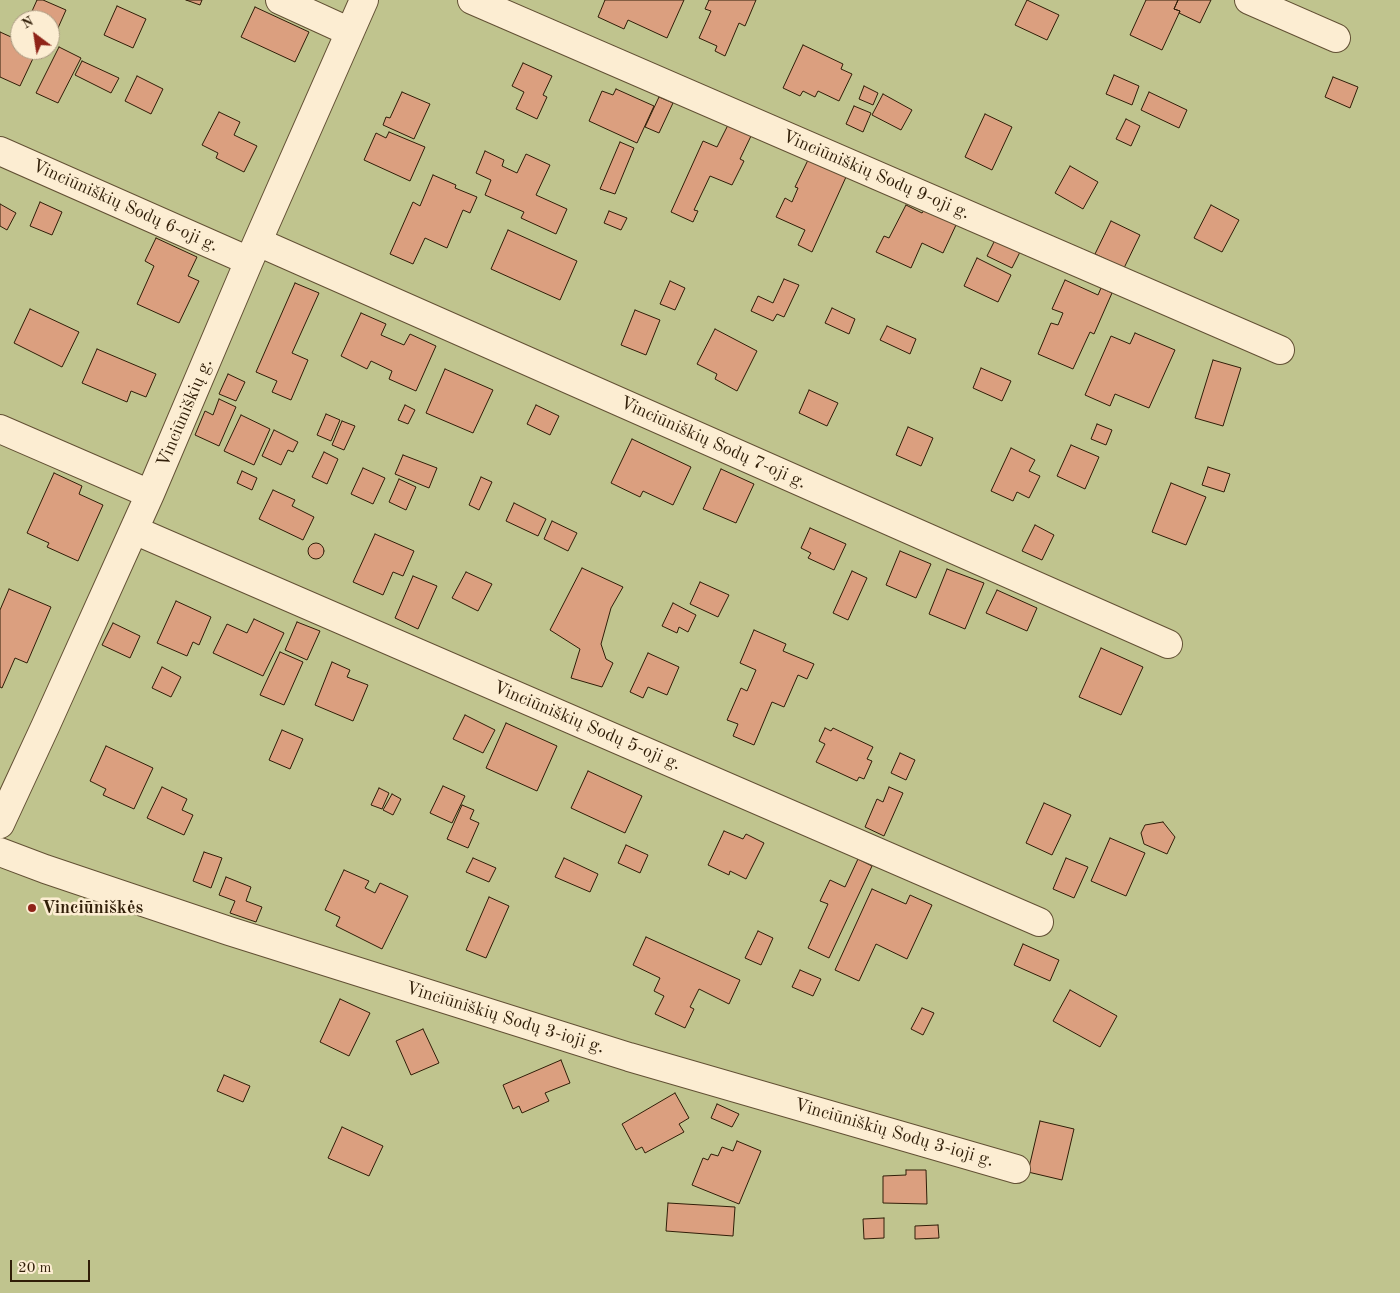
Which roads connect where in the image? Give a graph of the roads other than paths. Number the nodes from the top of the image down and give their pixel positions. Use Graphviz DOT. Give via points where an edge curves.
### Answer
graph roads {
  1 [pos="280,0"];
  2 [pos="364,0"];
  3 [pos="472,0"];
  4 [pos="1249,0"];
  5 [pos="350,32"];
  6 [pos="1336,38"];
  7 [pos="0,151"];
  8 [pos="254,252"];
  9 [pos="1280,350"];
  10 [pos="0,429"];
  11 [pos="150,494"];
  12 [pos="134,530"];
  13 [pos="1168,644"];
  14 [pos="0,824"];
  15 [pos="0,852"];
  16 [pos="1039,922"];
  17 [pos="1016,1168"];
  1 -- 5 [label="street"];
  2 -- 5 [label="street, Vinciūniškių g."];
  3 -- 9 [label="street, Vinciūniškių Sodų 9-oji g."];
  4 -- 6 [label="street"];
  5 -- 8 [label="street, Vinciūniškių g."];
  7 -- 8 [label="street, Vinciūniškių Sodų 6-oji g."];
  8 -- 11 [label="street, Vinciūniškių g."];
  8 -- 13 [label="street, Vinciūniškių Sodų 7-oji g."];
  10 -- 11 [label="street"];
  11 -- 12 [label="street, Vinciūniškių g."];
  12 -- 14 [label="street, Vinciūniškių g."];
  12 -- 16 [label="street, Vinciūniškių Sodų 5-oji g."];
  15 -- 17 [label="street, Vinciūniškių Sodų 3-ioji g." via="229,931 620,1054"];
}
